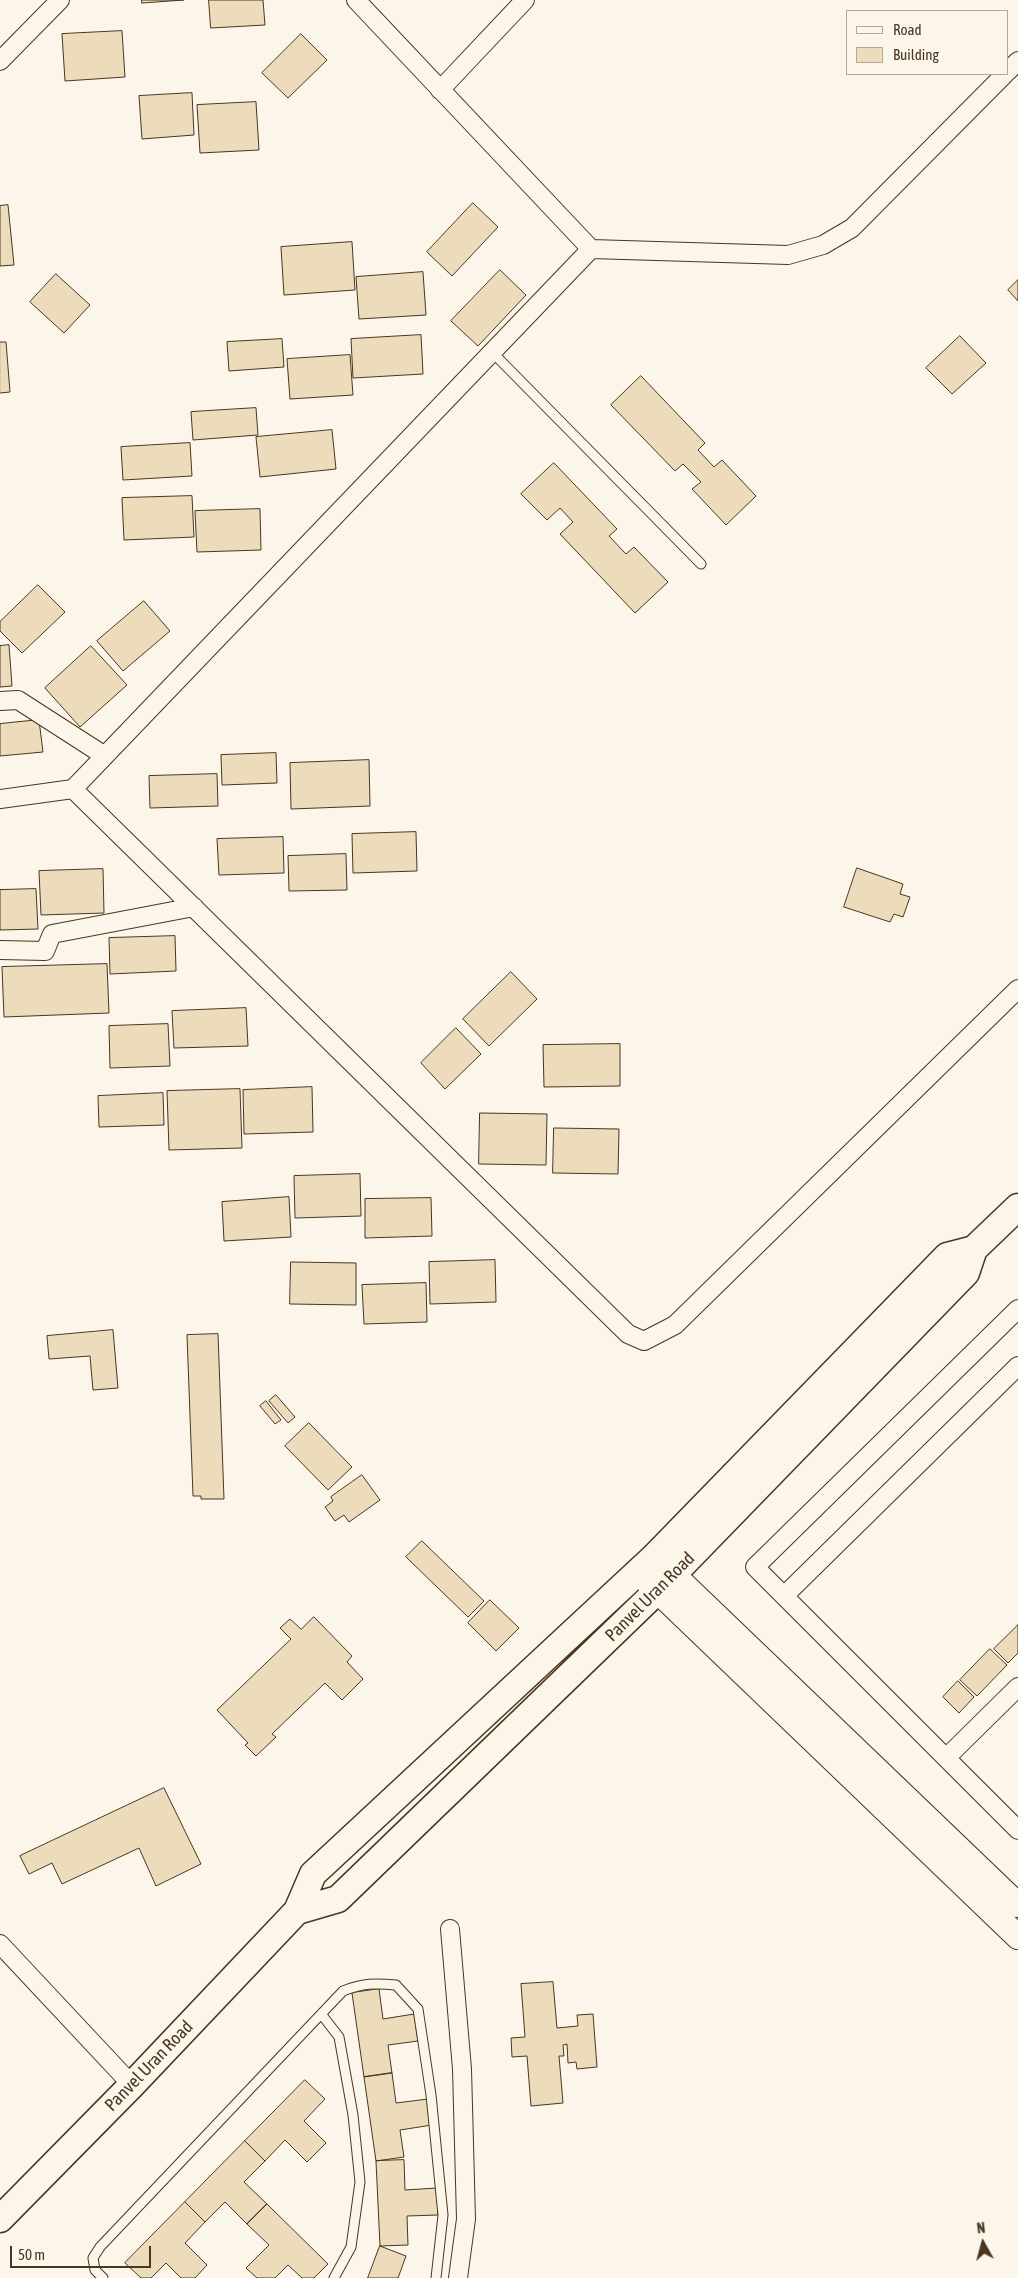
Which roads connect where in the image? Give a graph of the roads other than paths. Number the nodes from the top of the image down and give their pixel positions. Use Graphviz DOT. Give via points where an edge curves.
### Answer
graph roads {
  1 [pos="60,0"];
  2 [pos="356,0"];
  3 [pos="525,0"];
  4 [pos="1018,60"];
  5 [pos="0,61"];
  6 [pos="1008,71"];
  7 [pos="1004,75"];
  8 [pos="440,90"];
  9 [pos="591,249"];
  10 [pos="492,352"];
  11 [pos="701,564"];
  12 [pos="0,701"];
  13 [pos="105,756"];
  14 [pos="73,789"];
  15 [pos="0,799"];
  16 [pos="194,907"];
  17 [pos="0,950"];
  18 [pos="1018,989"];
  19 [pos="1018,1207"];
  20 [pos="974,1249"];
  21 [pos="1018,1309"];
  22 [pos="1018,1366"];
  23 [pos="646,1565"];
  24 [pos="666,1582"];
  25 [pos="784,1596"];
  26 [pos="1018,1687"];
  27 [pos="946,1758"];
  28 [pos="1018,1830"];
  29 [pos="924,1831"];
  30 [pos="1018,1905"];
  31 [pos="297,1911"];
  32 [pos="450,1929"];
  33 [pos="1018,1937"];
  34 [pos="0,1944"];
  35 [pos="322,2015"];
  36 [pos="132,2085"];
  37 [pos="0,2219"];
  38 [pos="102,2278"];
  39 [pos="334,2278"];
  40 [pos="436,2278"];
  41 [pos="458,2278"];
  1 -- 5 [label="street"];
  2 -- 8 [label="street"];
  3 -- 8 [label="street"];
  4 -- 6 [label="street"];
  7 -- 9 [label="street" via="852,228 823,245 788,255"];
  8 -- 9 [label="street"];
  9 -- 10 [label="street"];
  10 -- 11 [label="lane"];
  10 -- 13 [label="street"];
  12 -- 13 [label="street" via="18,700"];
  13 -- 14 [label="street"];
  14 -- 15 [label="street"];
  14 -- 16 [label="street"];
  16 -- 17 [label="street" via="52,934 45,951"];
  16 -- 18 [label="street" via="628,1334 644,1341 675,1325"];
  19 -- 20 [label="main road, Panvel Uran Road"];
  20 -- 23 [label="main road, Panvel Uran Road" via="947,1256"];
  20 -- 24 [label="main road, Panvel Uran Road" via="966,1273"];
  21 -- 25 [label="street" via="756,1567"];
  22 -- 25 [label="street"];
  23 -- 24 [label="main road"];
  23 -- 31 [label="main road, Panvel Uran Road" via="313,1874"];
  24 -- 29 [label="main road"];
  24 -- 31 [label="main road, Panvel Uran Road" via="338,1899"];
  25 -- 27 [label="street"];
  26 -- 27 [label="street"];
  27 -- 28 [label="street"];
  29 -- 30 [label="main road"];
  29 -- 33 [label="main road"];
  31 -- 36 [label="main road, Panvel Uran Road"];
  32 -- 41 [label="street" via="463,2090 466,2219"];
  34 -- 36 [label="street"];
  35 -- 38 [label="lane" via="100,2246 93,2258 94,2270"];
  35 -- 39 [label="lane" via="339,2037 353,2115 360,2182 351,2247"];
  35 -- 40 [label="lane" via="343,1991 360,1984 396,1985 418,2009 431,2095 443,2216"];
  36 -- 37 [label="main road, Panvel Uran Road"];
}
